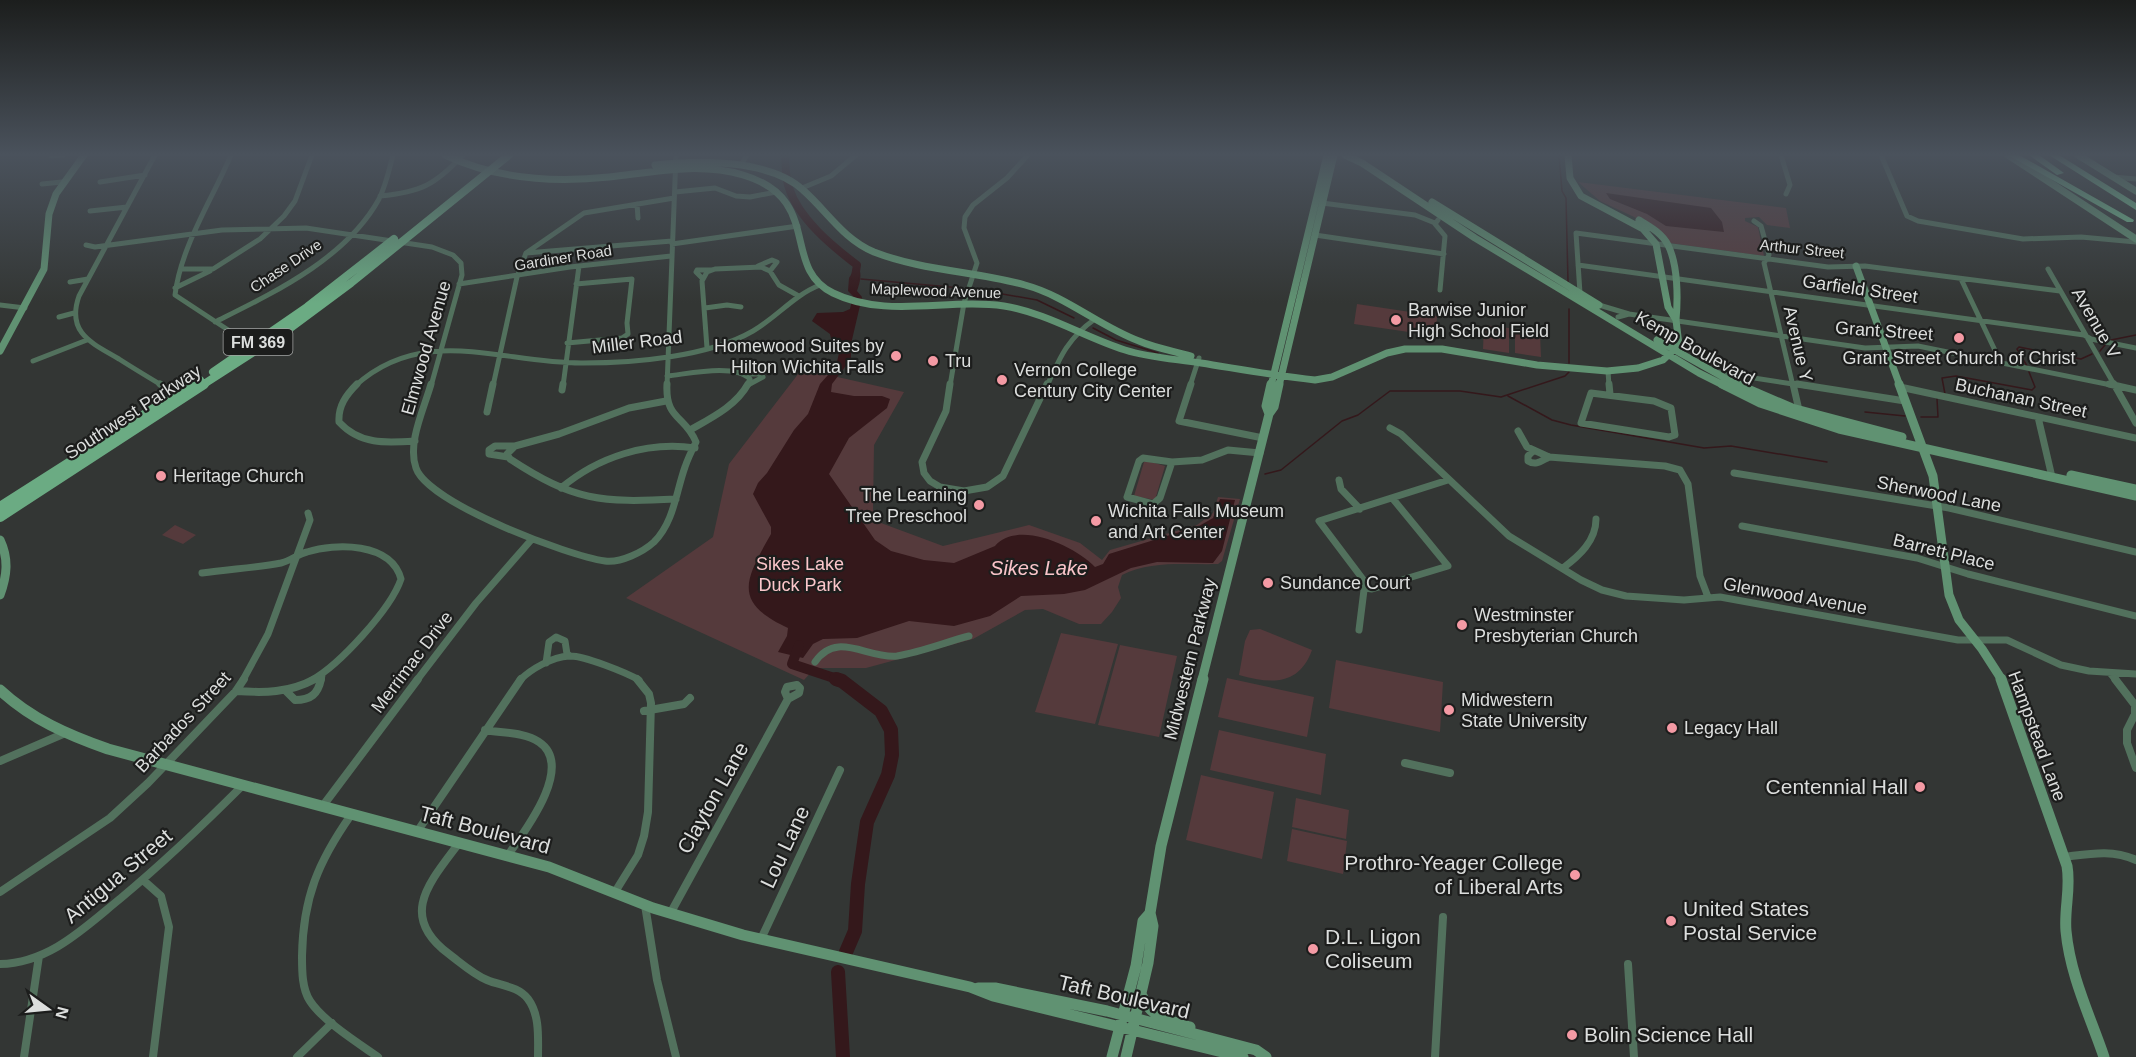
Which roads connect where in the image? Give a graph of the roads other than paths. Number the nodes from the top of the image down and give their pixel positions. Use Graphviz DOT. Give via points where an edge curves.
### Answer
graph roads {
  1 [pos="53,204"];
  2 [pos="128,204"];
  3 [pos="209,204"];
  4 [pos="292,204"];
  5 [pos="375,204"];
  6 [pos="444,204"];
  7 [pos="635,204"];
  8 [pos="637,204"];
  9 [pos="674,204"];
  10 [pos="787,204"];
  11 [pos="816,204"];
  12 [pos="975,204"];
  13 [pos="1317,204"];
  14 [pos="1322,204"];
  15 [pos="1332,204"];
  16 [pos="1430,204"];
  17 [pos="1432,204"];
  18 [pos="1594,204"];
  19 [pos="1603,204"];
  20 [pos="1902,204"];
  21 [pos="2083,204"];
  22 [pos="2101,204"];
  23 [pos="2107,204"];
  24 [pos="127,207"];
  25 [pos="90,212"];
  26 [pos="1449,216"];
  27 [pos="638,218"];
  28 [pos="1754,221"];
  29 [pos="2133,222"];
  30 [pos="1435,223"];
  31 [pos="798,226"];
  32 [pos="273,228"];
  33 [pos="351,233"];
  34 [pos="196,234"];
  35 [pos="1311,235"];
  36 [pos="601,239"];
  37 [pos="2136,240"];
  38 [pos="398,241"];
  39 [pos="672,243"];
  40 [pos="1656,244"];
  41 [pos="86,245"];
  42 [pos="1668,245"];
  43 [pos="106,246"];
  44 [pos="1506,247"];
  45 [pos="600,248"];
  46 [pos="1497,251"];
  47 [pos="526,253"];
  48 [pos="1444,254"];
  49 [pos="671,256"];
  50 [pos="1768,258"];
  51 [pos="1578,265"];
  52 [pos="579,266"];
  53 [pos="1856,266"];
  54 [pos="758,267"];
  55 [pos="182,269"];
  56 [pos="213,269"];
  57 [pos="2048,269"];
  58 [pos="770,271"];
  59 [pos="973,275"];
  60 [pos="517,277"];
  61 [pos="1663,277"];
  62 [pos="1673,278"];
  63 [pos="88,279"];
  64 [pos="1961,279"];
  65 [pos="70,282"];
  66 [pos="459,284"];
  67 [pos="576,284"];
  68 [pos="820,285"];
  69 [pos="175,288"];
  70 [pos="1440,290"];
  71 [pos="2060,291"];
  72 [pos="1771,292"];
  73 [pos="1580,294"];
  74 [pos="797,295"];
  75 [pos="964,303"];
  76 [pos="0,305"];
  77 [pos="1599,305"];
  78 [pos="741,307"];
  79 [pos="1871,307"];
  80 [pos="25,308"];
  81 [pos="705,308"];
  82 [pos="74,313"];
  83 [pos="1629,314"];
  84 [pos="59,317"];
  85 [pos="1095,319"];
  86 [pos="1615,319"];
  87 [pos="1676,320"];
  88 [pos="1982,321"];
  89 [pos="215,322"];
  90 [pos="1079,330"];
  91 [pos="2084,334"];
  92 [pos="1678,336"];
  93 [pos="1781,336"];
  94 [pos="87,340"];
  95 [pos="1657,340"];
  96 [pos="567,343"];
  97 [pos="1886,347"];
  98 [pos="256,348"];
  99 [pos="707,348"];
  100 [pos="2136,348"];
  101 [pos="0,351"];
  102 [pos="441,353"];
  103 [pos="500,353"];
  104 [pos="1673,353"];
  105 [pos="668,354"];
  106 [pos="33,360"];
  107 [pos="1198,360"];
  108 [pos="564,363"];
  109 [pos="2001,363"];
  110 [pos="1608,371"];
  111 [pos="1711,372"];
  112 [pos="1278,373"];
  113 [pos="746,374"];
  114 [pos="667,376"];
  115 [pos="1792,384"];
  116 [pos="748,385"];
  117 [pos="2114,386"];
  118 [pos="1900,387"];
  119 [pos="562,390"];
  120 [pos="2136,390"];
  121 [pos="176,394"];
  122 [pos="1610,394"];
  123 [pos="666,401"];
  124 [pos="1905,401"];
  125 [pos="487,411"];
  126 [pos="1799,413"];
  127 [pos="2038,417"];
  128 [pos="2136,423"];
  129 [pos="1390,428"];
  130 [pos="690,430"];
  131 [pos="1518,431"];
  132 [pos="1263,438"];
  133 [pos="2136,438"];
  134 [pos="415,441"];
  135 [pos="1921,444"];
  136 [pos="515,446"];
  137 [pos="695,448"];
  138 [pos="1533,451"];
  139 [pos="1260,453"];
  140 [pos="507,457"];
  141 [pos="1549,457"];
  142 [pos="1172,462"];
  143 [pos="77,463"];
  144 [pos="1734,473"];
  145 [pos="2051,473"];
  146 [pos="1339,480"];
  147 [pos="1448,480"];
  148 [pos="561,488"];
  149 [pos="2136,489"];
  150 [pos="2136,496"];
  151 [pos="676,499"];
  152 [pos="1393,499"];
  153 [pos="0,507"];
  154 [pos="1937,507"];
  155 [pos="1360,509"];
  156 [pos="308,513"];
  157 [pos="0,517"];
  158 [pos="1596,519"];
  159 [pos="1742,526"];
  160 [pos="532,539"];
  161 [pos="1,542"];
  162 [pos="2136,552"];
  163 [pos="297,556"];
  164 [pos="1563,568"];
  165 [pos="1945,568"];
  166 [pos="202,573"];
  167 [pos="1365,588"];
  168 [pos="0,595"];
  169 [pos="1708,597"];
  170 [pos="2136,616"];
  171 [pos="1359,630"];
  172 [pos="969,636"];
  173 [pos="1974,639"];
  174 [pos="570,656"];
  175 [pos="815,662"];
  176 [pos="546,663"];
  177 [pos="2110,673"];
  178 [pos="2136,674"];
  179 [pos="322,675"];
  180 [pos="0,690"];
  181 [pos="236,691"];
  182 [pos="286,691"];
  183 [pos="690,698"];
  184 [pos="788,699"];
  185 [pos="647,710"];
  186 [pos="485,730"];
  187 [pos="63,734"];
  188 [pos="2127,743"];
  189 [pos="2136,745"];
  190 [pos="0,761"];
  191 [pos="1405,763"];
  192 [pos="165,765"];
  193 [pos="2136,768"];
  194 [pos="840,770"];
  195 [pos="1450,773"];
  196 [pos="242,786"];
  197 [pos="322,807"];
  198 [pos="351,815"];
  199 [pos="417,832"];
  200 [pos="459,843"];
  201 [pos="508,855"];
  202 [pos="2064,857"];
  203 [pos="2136,860"];
  204 [pos="144,880"];
  205 [pos="0,892"];
  206 [pos="615,892"];
  207 [pos="645,905"];
  208 [pos="1150,913"];
  209 [pos="670,914"];
  210 [pos="1443,917"];
  211 [pos="761,939"];
  212 [pos="39,956"];
  213 [pos="0,964"];
  214 [pos="1628,964"];
  215 [pos="1142,992"];
  216 [pos="1128,1022"];
  217 [pos="332,1023"];
  218 [pos="1243,1052"];
  219 [pos="24,1057"];
  220 [pos="153,1057"];
  221 [pos="297,1057"];
  222 [pos="378,1057"];
  223 [pos="538,1057"];
  224 [pos="676,1057"];
  225 [pos="1112,1057"];
  226 [pos="1126,1057"];
  227 [pos="1266,1057"];
  228 [pos="1435,1057"];
  229 [pos="1634,1057"];
  230 [pos="2104,1057"];
  1 -- 80 [label="street" via="44,269"];
  2 -- 24 [label="street"];
  3 -- 34 [label="street"];
  4 -- 32 [label="street"];
  5 -- 33 [label="street, Chase Drive"];
  6 -- 38 [label="main road, Southwest Parkway / FM 369"];
  7 -- 47 [label="street" via="584,213"];
  8 -- 27 [label="street"];
  9 -- 39 [label="street"];
  10 -- 31 [label="street, Maplewood Avenue"];
  11 -- 59 [label="street, Maplewood Avenue" via="840,230 864,247 908,264"];
  12 -- 59 [label="street" via="967,213 964,228 977,263"];
  13 -- 35 [label="street, Midwestern Parkway"];
  14 -- 35 [label="street, Midwestern Parkway"];
  15 -- 30 [label="street" via="1415,215"];
  16 -- 26 [label="street, Kemp Boulevard"];
  17 -- 26 [label="street, Kemp Boulevard"];
  18 -- 40 [label="street" via="1643,229"];
  19 -- 42 [label="street" via="1639,220"];
  20 -- 37 [label="street" via="1907,216 1918,221 2023,238"];
  21 -- 37 [label="street"];
  22 -- 29 [label="highway"];
  23 -- 29 [label="highway"];
  24 -- 25 [label="street"];
  24 -- 43 [label="street"];
  26 -- 30 [label="street"];
  26 -- 44 [label="street, Kemp Boulevard"];
  26 -- 46 [label="street, Kemp Boulevard"];
  28 -- 50 [label="street, Avenue Y" via="1761,226"];
  30 -- 48 [label="street" via="1444,234"];
  31 -- 39 [label="street"];
  31 -- 68 [label="street, Maplewood Avenue" via="808,271"];
  32 -- 33 [label="street, Elmwood Avenue"];
  32 -- 34 [label="street, Elmwood Avenue"];
  32 -- 56 [label="street"];
  33 -- 38 [label="street, Elmwood Avenue"];
  33 -- 89 [label="street, Chase Drive" via="296,278"];
  34 -- 43 [label="street, Elmwood Avenue"];
  34 -- 55 [label="street"];
  35 -- 48 [label="street"];
  35 -- 112 [label="street, Midwestern Parkway"];
  36 -- 45 [label="street"];
  38 -- 66 [label="street, Elmwood Avenue" via="453,255 462,268"];
  38 -- 98 [label="main road, Southwest Parkway / FM 369"];
  39 -- 45 [label="street"];
  39 -- 49 [label="street"];
  40 -- 42 [label="street, Arthur Street"];
  40 -- 51 [label="street, Arthur Street" via="1576,233"];
  40 -- 61 [label="street"];
  41 -- 43 [label="street, Elmwood Avenue"];
  42 -- 50 [label="street, Arthur Street"];
  42 -- 62 [label="street"];
  43 -- 63 [label="street"];
  44 -- 46 [label="street"];
  44 -- 73 [label="street, Kemp Boulevard"];
  45 -- 47 [label="street"];
  46 -- 86 [label="street, Kemp Boulevard"];
  47 -- 60 [label="street"];
  48 -- 70 [label="street"];
  49 -- 52 [label="street, Gardiner Road"];
  49 -- 105 [label="street"];
  50 -- 53 [label="street, Arthur Street" via="1838,268"];
  50 -- 72 [label="street, Avenue Y" via="1764,263"];
  51 -- 61 [label="street, Garfield Street"];
  51 -- 73 [label="street"];
  52 -- 60 [label="street, Gardiner Road"];
  52 -- 67 [label="street"];
  53 -- 64 [label="street, Arthur Street"];
  53 -- 79 [label="street, Hampstead Lane"];
  54 -- 58 [label="street"];
  54 -- 58 [label="street" via="772,260 777,262"];
  54 -- 81 [label="street" via="713,270 702,278"];
  55 -- 56 [label="street"];
  55 -- 69 [label="street"];
  56 -- 69 [label="street"];
  57 -- 71 [label="street, Avenue V"];
  58 -- 74 [label="street" via="779,285"];
  59 -- 75 [label="street"];
  59 -- 85 [label="street, Maplewood Avenue" via="1025,285"];
  60 -- 66 [label="street, Gardiner Road"];
  60 -- 103 [label="street"];
  61 -- 62 [label="street, Garfield Street"];
  61 -- 87 [label="street" via="1668,307"];
  62 -- 72 [label="street, Garfield Street"];
  62 -- 87 [label="street"];
  63 -- 65 [label="street"];
  63 -- 82 [label="street"];
  64 -- 71 [label="street, Arthur Street"];
  64 -- 88 [label="street"];
  66 -- 102 [label="street, Elmwood Avenue"];
  67 -- 96 [label="street"];
  67 -- 96 [label="street" via="633,280 629,292 629,330 622,338"];
  68 -- 74 [label="street, Miller Road"];
  68 -- 75 [label="street, Maplewood Avenue" via="863,303"];
  69 -- 89 [label="street" via="178,298"];
  71 -- 91 [label="street, Avenue V"];
  72 -- 79 [label="street, Garfield Street"];
  72 -- 93 [label="street, Avenue Y"];
  73 -- 77 [label="street, Kemp Boulevard"];
  74 -- 99 [label="street, Miller Road" via="754,330"];
  75 -- 90 [label="street, Maplewood Avenue" via="1020,309"];
  75 -- 90 [label="street" via="946,411 922,462 931,481 950,489 981,488 995,484 1004,475 1064,348"];
  76 -- 80 [label="street"];
  77 -- 83 [label="street, Grant Street"];
  77 -- 86 [label="street, Kemp Boulevard"];
  78 -- 81 [label="street"];
  79 -- 88 [label="street, Garfield Street"];
  79 -- 97 [label="street, Hampstead Lane"];
  80 -- 101 [label="street"];
  81 -- 99 [label="street"];
  82 -- 84 [label="street"];
  82 -- 94 [label="street" via="78,329"];
  83 -- 86 [label="street, Grant Street"];
  83 -- 87 [label="street, Grant Street"];
  85 -- 90 [label="street"];
  85 -- 107 [label="street, Maplewood Avenue" via="1138,341"];
  86 -- 95 [label="street, Kemp Boulevard"];
  86 -- 104 [label="street, Kemp Boulevard"];
  87 -- 92 [label="street"];
  87 -- 93 [label="street, Grant Street"];
  88 -- 91 [label="street, Garfield Street"];
  88 -- 109 [label="street"];
  89 -- 98 [label="street"];
  90 -- 107 [label="street, Maplewood Avenue" via="1136,353"];
  91 -- 100 [label="street, Garfield Street" via="2091,339"];
  91 -- 117 [label="street, Avenue V"];
  92 -- 95 [label="street" via="1668,342"];
  92 -- 104 [label="street" via="1679,345"];
  93 -- 97 [label="street, Grant Street" via="1864,348"];
  93 -- 115 [label="street, Avenue Y"];
  94 -- 106 [label="street"];
  94 -- 121 [label="street"];
  95 -- 104 [label="street, Kemp Boulevard"];
  96 -- 108 [label="street"];
  97 -- 109 [label="street, Grant Street" via="1918,346"];
  97 -- 118 [label="street, Hampstead Lane"];
  98 -- 121 [label="main road, Southwest Parkway / FM 369"];
  98 -- 143 [label="main road, Southwest Parkway / FM 369"];
  99 -- 105 [label="street, Miller Road"];
  102 -- 103 [label="street, Miller Road"];
  102 -- 134 [label="street, Elmwood Avenue"];
  102 -- 134 [label="street, Miller Road" via="407,356 378,366 353,388 338,412 341,425 358,438 382,443"];
  103 -- 108 [label="street, Miller Road"];
  103 -- 125 [label="street"];
  104 -- 110 [label="street, Maplewood Avenue" via="1646,367"];
  104 -- 111 [label="street, Kemp Boulevard"];
  104 -- 126 [label="street, Kemp Boulevard" via="1731,390"];
  105 -- 108 [label="street, Miller Road" via="602,363"];
  105 -- 114 [label="street"];
  107 -- 112 [label="street, Maplewood Avenue"];
  107 -- 132 [label="street" via="1179,422"];
  108 -- 119 [label="street"];
  109 -- 117 [label="street, Grant Street"];
  110 -- 112 [label="street, Maplewood Avenue" via="1416,348 1390,352 1325,380"];
  110 -- 122 [label="street"];
  111 -- 115 [label="street"];
  111 -- 126 [label="street, Kemp Boulevard"];
  112 -- 132 [label="street, Midwestern Parkway" via="1266,406 1269,414"];
  113 -- 114 [label="street" via="719,370"];
  113 -- 116 [label="street" via="750,379"];
  113 -- 116 [label="street" via="763,377"];
  114 -- 123 [label="street"];
  115 -- 124 [label="street"];
  115 -- 126 [label="street, Avenue Y"];
  116 -- 130 [label="street" via="724,410"];
  117 -- 120 [label="street, Grant Street"];
  117 -- 128 [label="street, Avenue V"];
  118 -- 124 [label="street, Hampstead Lane"];
  118 -- 127 [label="street, Buchanan Street"];
  121 -- 143 [label="main road, Southwest Parkway / FM 369"];
  122 -- 122 [label="street" via="1654,401 1671,408 1674,435 1581,423 1591,393"];
  123 -- 130 [label="street" via="674,416"];
  123 -- 136 [label="street" via="629,408"];
  124 -- 135 [label="street, Hampstead Lane"];
  126 -- 135 [label="street, Kemp Boulevard" via="1848,431"];
  127 -- 133 [label="street, Buchanan Street"];
  127 -- 145 [label="street"];
  129 -- 147 [label="street, Glenwood Avenue"];
  130 -- 137 [label="street"];
  131 -- 138 [label="street"];
  132 -- 139 [label="street, Midwestern Parkway"];
  134 -- 160 [label="street, Elmwood Avenue" via="414,463 424,481 495,526"];
  135 -- 145 [label="street, Kemp Boulevard"];
  135 -- 154 [label="street, Hampstead Lane" via="1933,476"];
  136 -- 140 [label="street"];
  136 -- 140 [label="street" via="495,446 489,450 492,455"];
  137 -- 148 [label="street" via="646,447 581,472"];
  137 -- 151 [label="street, Elmwood Avenue"];
  138 -- 141 [label="street"];
  138 -- 141 [label="street" via="1528,461 1533,464"];
  139 -- 142 [label="street" via="1228,450 1202,460"];
  139 -- 208 [label="street, Midwestern Parkway" via="1163,837"];
  140 -- 148 [label="street"];
  141 -- 169 [label="street" via="1665,466 1680,471 1688,484 1701,580"];
  142 -- 142 [label="street" via="1157,501 1153,504 1127,496 1139,461 1148,458"];
  143 -- 153 [label="main road, Southwest Parkway / FM 369"];
  143 -- 157 [label="main road, Southwest Parkway / FM 369"];
  144 -- 154 [label="street, Sherwood Lane"];
  145 -- 149 [label="street, Kemp Boulevard"];
  145 -- 150 [label="street, Kemp Boulevard"];
  146 -- 155 [label="street" via="1341,489"];
  147 -- 152 [label="street"];
  147 -- 164 [label="street, Glenwood Avenue" via="1509,536"];
  148 -- 151 [label="street" via="613,501"];
  151 -- 160 [label="street, Elmwood Avenue" via="671,520 659,538 627,557 599,560"];
  152 -- 155 [label="street"];
  152 -- 167 [label="street" via="1448,566"];
  154 -- 162 [label="street, Sherwood Lane"];
  154 -- 165 [label="street, Hampstead Lane"];
  155 -- 167 [label="street" via="1318,521 1362,576"];
  156 -- 163 [label="street, Barbados Street" via="310,520"];
  158 -- 164 [label="street" via="1597,526 1581,552"];
  159 -- 165 [label="street, Barrett Place" via="1932,561"];
  160 -- 197 [label="street, Merrimac Drive" via="458,625"];
  161 -- 168 [label="street" via="8,559"];
  163 -- 166 [label="street" via="287,561"];
  163 -- 179 [label="street" via="360,547 374,551 401,577 400,585 384,606"];
  163 -- 181 [label="street, Barbados Street" via="268,634"];
  164 -- 169 [label="street, Glenwood Avenue" via="1602,590 1626,596 1684,600"];
  165 -- 170 [label="street, Barrett Place"];
  165 -- 173 [label="street, Hampstead Lane" via="1952,603"];
  167 -- 171 [label="street"];
  169 -- 173 [label="street, Glenwood Avenue" via="1958,640"];
  172 -- 175 [label="street" via="895,656 838,646 822,652"];
  173 -- 177 [label="street, Glenwood Avenue" via="2007,640 2051,662"];
  173 -- 202 [label="street, Hampstead Lane" via="2005,689"];
  174 -- 176 [label="street"];
  174 -- 176 [label="street" via="565,640 556,637 549,642"];
  174 -- 185 [label="street" via="634,676 649,694"];
  176 -- 186 [label="street" via="516,684"];
  177 -- 178 [label="street, Glenwood Avenue"];
  177 -- 188 [label="street" via="2135,705"];
  179 -- 182 [label="street"];
  179 -- 182 [label="street" via="320,690 313,697 295,700"];
  180 -- 187 [label="street, Taft Boulevard" via="27,713"];
  181 -- 182 [label="street"];
  181 -- 192 [label="street, Barbados Street"];
  183 -- 185 [label="street" via="684,704"];
  184 -- 209 [label="street, Clayton Lane"];
  185 -- 206 [label="street" via="648,812 644,836 638,855"];
  186 -- 199 [label="street"];
  186 -- 201 [label="street" via="538,741 552,763 543,800"];
  187 -- 190 [label="street"];
  187 -- 192 [label="street, Taft Boulevard"];
  188 -- 189 [label="street"];
  188 -- 193 [label="street"];
  191 -- 195 [label="street"];
  192 -- 196 [label="street, Taft Boulevard"];
  192 -- 205 [label="street, Barbados Street" via="97,828"];
  194 -- 211 [label="street, Lou Lane"];
  196 -- 197 [label="street, Taft Boulevard"];
  196 -- 204 [label="street, Antigua Street"];
  197 -- 198 [label="street, Taft Boulevard"];
  198 -- 199 [label="street, Taft Boulevard"];
  198 -- 217 [label="street" via="319,862 305,903 303,973 307,998"];
  199 -- 200 [label="street, Taft Boulevard"];
  200 -- 201 [label="street, Taft Boulevard"];
  200 -- 223 [label="street" via="433,879 425,898 425,931 444,951 476,974 528,999 536,1018"];
  201 -- 206 [label="street, Taft Boulevard"];
  202 -- 203 [label="street" via="2101,852"];
  202 -- 230 [label="street, Hampstead Lane" via="2071,889 2066,930 2070,955"];
  204 -- 212 [label="street, Antigua Street" via="71,939"];
  204 -- 220 [label="street" via="161,896 169,927"];
  206 -- 207 [label="street, Taft Boulevard"];
  207 -- 209 [label="street, Taft Boulevard"];
  207 -- 224 [label="street" via="657,980"];
  208 -- 215 [label="street, Midwestern Parkway" via="1152,940"];
  208 -- 216 [label="street, Midwestern Parkway" via="1143,921"];
  209 -- 211 [label="street, Taft Boulevard"];
  210 -- 228 [label="street"];
  211 -- 216 [label="street, Taft Boulevard" via="861,965 970,987 995,988"];
  212 -- 213 [label="street, Antigua Street"];
  212 -- 219 [label="street"];
  214 -- 229 [label="street"];
  215 -- 216 [label="street, Midwestern Parkway"];
  215 -- 218 [label="street" via="1145,1005 1156,1016"];
  216 -- 218 [label="street, Taft Boulevard"];
  216 -- 225 [label="street, Midwestern Parkway"];
  216 -- 226 [label="street, Midwestern Parkway"];
  217 -- 221 [label="street"];
  217 -- 222 [label="street"];
  218 -- 227 [label="street, Taft Boulevard" via="1256,1050"];
}
